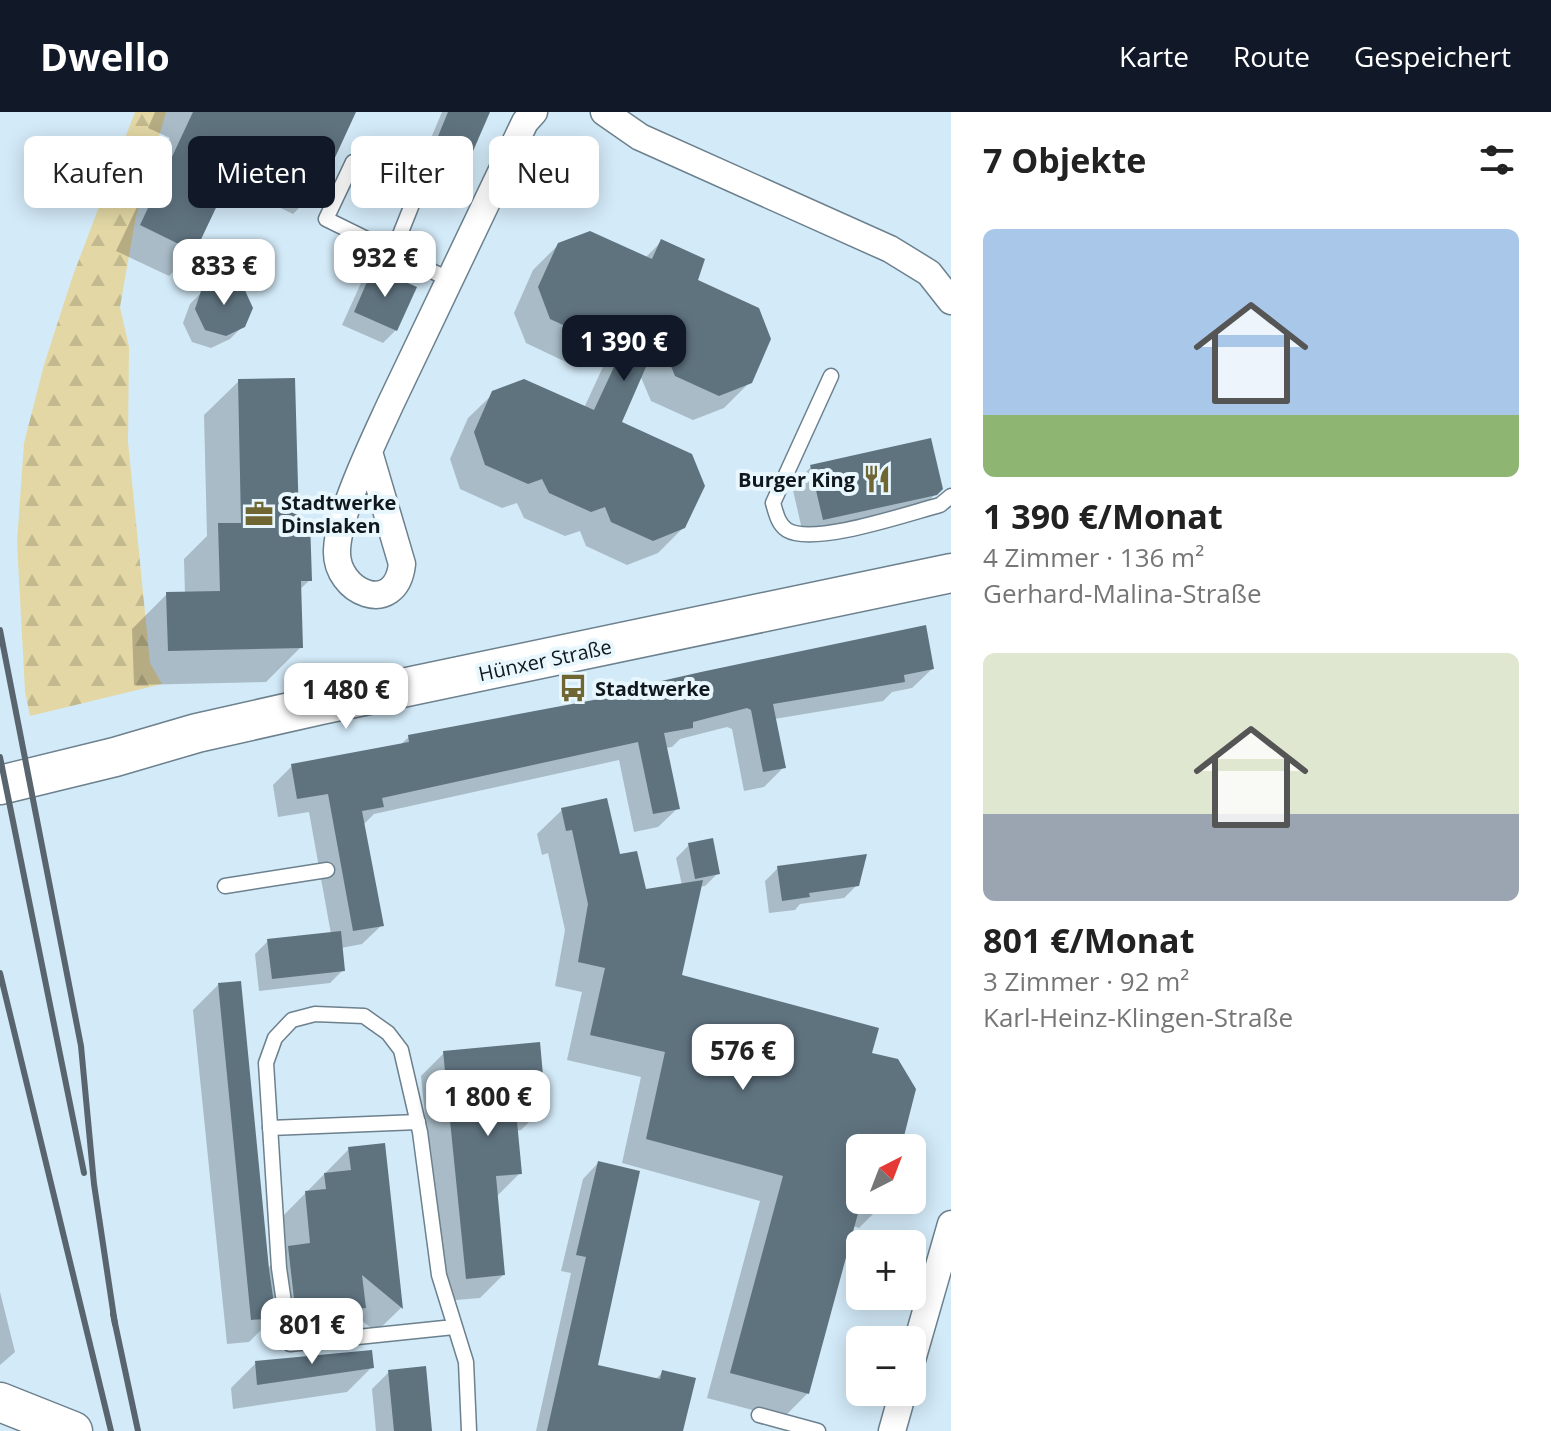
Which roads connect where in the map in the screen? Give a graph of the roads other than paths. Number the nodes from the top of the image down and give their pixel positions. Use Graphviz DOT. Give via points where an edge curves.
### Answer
graph roads {
  1 [pos="534,112"];
  2 [pos="604,112"];
  3 [pos="393,252"];
  4 [pos="450,280"];
  5 [pos="951,301"];
  6 [pos="831,376"];
  7 [pos="369,452"];
  8 [pos="951,496"];
  9 [pos="951,573"];
  10 [pos="0,785"];
  11 [pos="327,870"];
  12 [pos="225,886"];
  13 [pos="418,1122"];
  14 [pos="270,1128"];
  15 [pos="951,1224"];
  16 [pos="922,1326"];
  17 [pos="454,1327"];
  18 [pos="0,1402"];
  19 [pos="899,1406"];
  20 [pos="759,1415"];
  21 [pos="73,1431"];
  22 [pos="469,1431"];
  23 [pos="818,1431"];
  24 [pos="892,1431"];
  1 -- 4 [label="street"];
  2 -- 5 [label="street" via="640,137 890,249 929,273"];
  3 -- 3 [label="lane" via="326,219 353,162 417,192"];
  3 -- 4 [label="lane"];
  4 -- 7 [label="street"];
  6 -- 8 [label="lane" via="773,503 787,530 833,533 940,505"];
  7 -- 7 [label="street" via="336,552 347,580 369,595 395,587 402,564"];
  9 -- 10 [label="main road, Hünxer Straße" via="305,708"];
  11 -- 12 [label="lane"];
  13 -- 14 [label="lane"];
  13 -- 14 [label="lane" via="401,1050 388,1033 364,1016 315,1014 292,1020 275,1038 266,1063"];
  13 -- 17 [label="lane" via="439,1275"];
  14 -- 17 [label="lane" via="290,1344"];
  15 -- 16 [label="street"];
  17 -- 22 [label="lane" via="466,1362"];
  18 -- 21 [label="main road"];
  19 -- 24 [label="street"];
  20 -- 23 [label="lane"];
}
